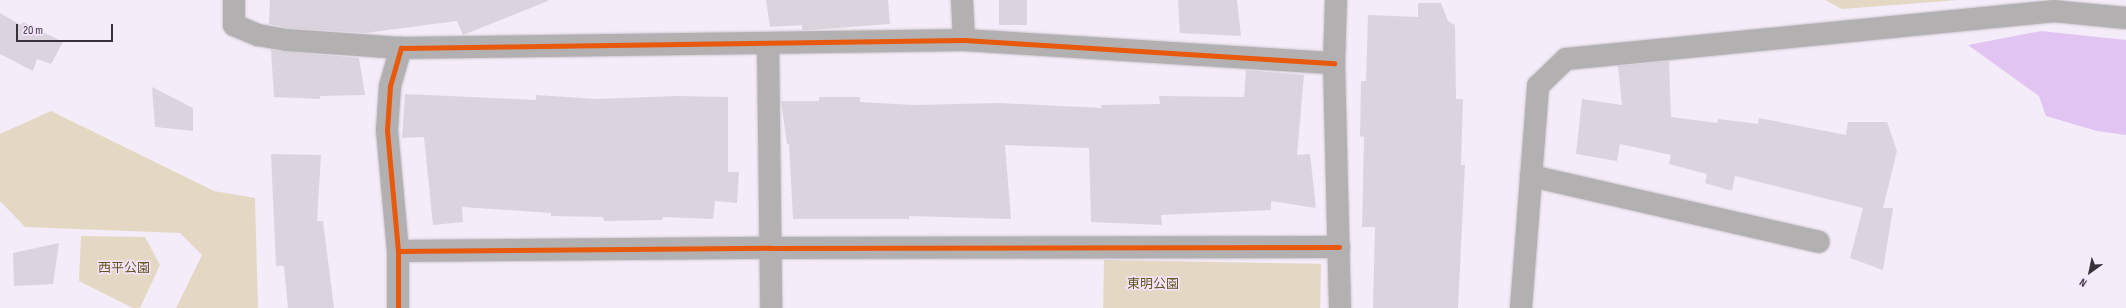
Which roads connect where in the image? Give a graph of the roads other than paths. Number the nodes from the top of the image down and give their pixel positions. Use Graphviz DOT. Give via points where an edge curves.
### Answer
graph roads {
  1 [pos="234,0"];
  2 [pos="962,0"];
  3 [pos="1336,0"];
  4 [pos="2126,18"];
  5 [pos="964,40"];
  6 [pos="768,44"];
  7 [pos="401,48"];
  8 [pos="1334,63"];
  9 [pos="1531,176"];
  10 [pos="1819,242"];
  11 [pos="1339,247"];
  12 [pos="770,248"];
  13 [pos="398,251"];
  14 [pos="398,308"];
  15 [pos="771,308"];
  16 [pos="1340,308"];
  17 [pos="1521,308"];
  1 -- 7 [label="street" via="234,25 258,35 287,40"];
  2 -- 5 [label="street"];
  3 -- 8 [label="street"];
  4 -- 9 [label="street" via="2053,11 1566,59 1538,86"];
  5 -- 6 [label="street"];
  5 -- 8 [label="street"];
  6 -- 7 [label="street"];
  6 -- 12 [label="street"];
  7 -- 13 [label="street" via="390,86 387,130"];
  8 -- 11 [label="street"];
  9 -- 10 [label="street"];
  9 -- 17 [label="street"];
  11 -- 12 [label="street"];
  11 -- 16 [label="street"];
  12 -- 13 [label="street"];
  12 -- 15 [label="street"];
  13 -- 14 [label="street"];
}
